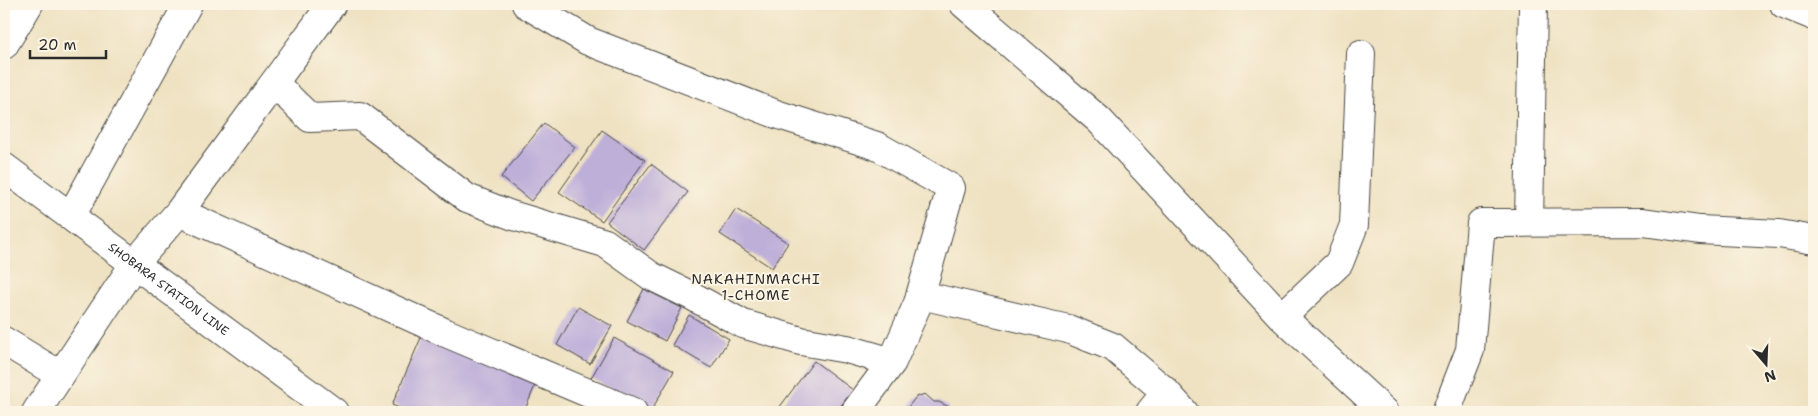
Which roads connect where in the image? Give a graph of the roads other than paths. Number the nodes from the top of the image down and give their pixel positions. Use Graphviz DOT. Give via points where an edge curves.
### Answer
graph roads {
  1 [pos="29,4"];
  2 [pos="188,4"];
  3 [pos="332,4"];
  4 [pos="526,4"];
  5 [pos="964,4"];
  6 [pos="1533,4"];
  7 [pos="1784,4"];
  8 [pos="1814,16"];
  9 [pos="4,45"];
  10 [pos="1361,54"];
  11 [pos="274,83"];
  12 [pos="4,167"];
  13 [pos="180,212"];
  14 [pos="71,216"];
  15 [pos="1529,222"];
  16 [pos="1814,240"];
  17 [pos="135,263"];
  18 [pos="921,295"];
  19 [pos="1282,316"];
  20 [pos="4,341"];
  21 [pos="892,362"];
  22 [pos="60,376"];
  23 [pos="1158,402"];
  24 [pos="36,412"];
  25 [pos="334,412"];
  26 [pos="633,412"];
  27 [pos="855,412"];
  28 [pos="1184,412"];
  29 [pos="1385,412"];
  30 [pos="1446,412"];
  1 -- 9 [label="street"];
  2 -- 14 [label="street"];
  3 -- 11 [label="street"];
  4 -- 18 [label="street" via="588,41 776,114 877,146 951,188"];
  5 -- 19 [label="street" via="1099,120"];
  6 -- 15 [label="street"];
  7 -- 8 [label="street"];
  10 -- 19 [label="street" via="1354,225 1340,263"];
  11 -- 13 [label="street"];
  11 -- 21 [label="street" via="310,118 360,116 467,198 605,243 651,276 743,324"];
  12 -- 14 [label="street, SHOBARA STATION LINE"];
  13 -- 17 [label="street"];
  13 -- 26 [label="street" via="446,333"];
  14 -- 17 [label="street, SHOBARA STATION LINE"];
  15 -- 16 [label="street" via="1643,222"];
  15 -- 30 [label="street" via="1481,223 1470,350"];
  17 -- 22 [label="street"];
  17 -- 25 [label="street, SHOBARA STATION LINE"];
  18 -- 21 [label="street"];
  18 -- 23 [label="street" via="1068,329 1113,347"];
  19 -- 29 [label="street"];
  20 -- 22 [label="street"];
  21 -- 27 [label="street"];
  22 -- 24 [label="street"];
  23 -- 28 [label="street"];
}
